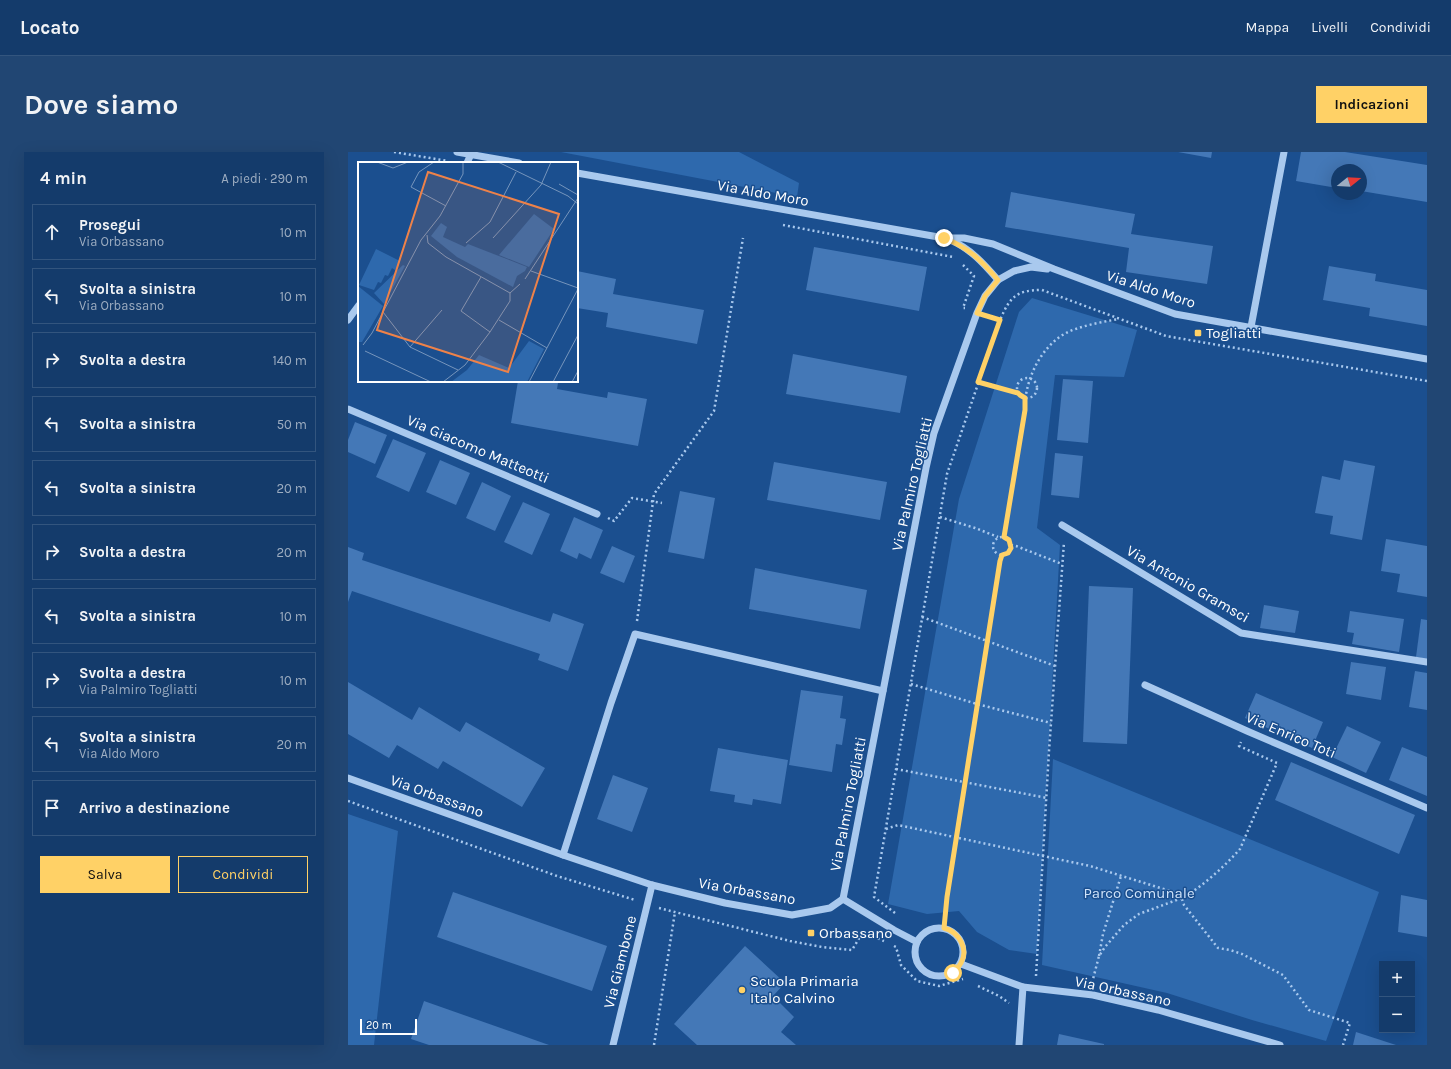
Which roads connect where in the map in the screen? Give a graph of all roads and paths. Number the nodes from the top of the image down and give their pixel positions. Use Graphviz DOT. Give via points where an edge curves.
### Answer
graph roads {
  1 [pos="394,152"];
  2 [pos="457,152"];
  3 [pos="1284,152"];
  4 [pos="471,154"];
  5 [pos="453,162"];
  6 [pos="467,162"];
  7 [pos="514,162"];
  8 [pos="578,173"];
  9 [pos="782,224"];
  10 [pos="744,238"];
  11 [pos="944,238"];
  12 [pos="956,258"];
  13 [pos="960,262"];
  14 [pos="1054,269"];
  15 [pos="998,280"];
  16 [pos="358,306"];
  17 [pos="977,313"];
  18 [pos="1120,319"];
  19 [pos="348,320"];
  20 [pos="1000,320"];
  21 [pos="1251,328"];
  22 [pos="1427,359"];
  23 [pos="1030,378"];
  24 [pos="1427,381"];
  25 [pos="978,382"];
  26 [pos="1018,393"];
  27 [pos="1025,398"];
  28 [pos="348,409"];
  29 [pos="653,502"];
  30 [pos="662,503"];
  31 [pos="597,514"];
  32 [pos="940,516"];
  33 [pos="1062,525"];
  34 [pos="1072,532"];
  35 [pos="998,537"];
  36 [pos="1004,537"];
  37 [pos="1011,545"];
  38 [pos="1002,555"];
  39 [pos="1062,564"];
  40 [pos="922,617"];
  41 [pos="635,634"];
  42 [pos="987,641"];
  43 [pos="1427,662"];
  44 [pos="1055,666"];
  45 [pos="911,684"];
  46 [pos="1145,685"];
  47 [pos="883,691"];
  48 [pos="978,704"];
  49 [pos="1051,723"];
  50 [pos="1248,731"];
  51 [pos="896,769"];
  52 [pos="348,778"];
  53 [pos="965,783"];
  54 [pos="1046,798"];
  55 [pos="1427,808"];
  56 [pos="886,829"];
  57 [pos="956,837"];
  58 [pos="563,855"];
  59 [pos="1043,855"];
  60 [pos="1121,876"];
  61 [pos="652,885"];
  62 [pos="1186,896"];
  63 [pos="844,899"];
  64 [pos="1182,899"];
  65 [pos="675,912"];
  66 [pos="944,928"];
  67 [pos="894,930"];
  68 [pos="917,942"];
  69 [pos="1099,956"];
  70 [pos="961,964"];
  71 [pos="968,981"];
  72 [pos="973,984"];
  73 [pos="1023,987"];
  74 [pos="1036,988"];
  75 [pos="1089,995"];
  76 [pos="1020,1011"];
  77 [pos="613,1045"];
  78 [pos="654,1045"];
  79 [pos="1019,1045"];
  80 [pos="1280,1045"];
  81 [pos="1343,1045"];
  1 -- 5 [label="path"];
  2 -- 4 [label="street"];
  3 -- 21 [label="street"];
  4 -- 6 [label="street"];
  4 -- 7 [label="street"];
  8 -- 11 [label="street, Via Aldo Moro"];
  9 -- 12 [label="path"];
  10 -- 29 [label="path" via="714,411 654,494"];
  11 -- 14 [label="street, Via Aldo Moro" via="964,238 993,244"];
  11 -- 15 [label="street, Via Aldo Moro" via="979,258"];
  13 -- 17 [label="path" via="974,276 963,308"];
  14 -- 15 [label="street, Via Palmiro Togliatti" via="1031,267 1014,271"];
  14 -- 21 [label="street, Via Aldo Moro" via="1175,314"];
  15 -- 17 [label="street, Via Palmiro Togliatti" via="985,296"];
  16 -- 19 [label="street"];
  17 -- 20 [label="path"];
  17 -- 47 [label="street, Via Palmiro Togliatti" via="934,433"];
  18 -- 20 [label="path" via="1042,290 1031,290 1009,301"];
  18 -- 23 [label="path" via="1092,324 1067,333 1046,351"];
  18 -- 24 [label="path" via="1166,336"];
  20 -- 25 [label="path"];
  21 -- 22 [label="street, Via Aldo Moro"];
  23 -- 26 [label="path" via="1020,380 1017,386"];
  23 -- 27 [label="path"];
  23 -- 27 [label="path" via="1037,385 1036,392 1032,397"];
  25 -- 26 [label="path"];
  25 -- 32 [label="path" via="947,474"];
  26 -- 27 [label="path"];
  27 -- 36 [label="path"];
  28 -- 31 [label="street, Via Giacomo Matteotti"];
  29 -- 30 [label="path"];
  29 -- 31 [label="path" via="632,498 614,521"];
  29 -- 41 [label="path"];
  32 -- 35 [label="path"];
  32 -- 40 [label="path"];
  33 -- 34 [label="street, Via Antonio Gramsci"];
  34 -- 39 [label="path" via="1064,543"];
  34 -- 43 [label="street, Via Antonio Gramsci" via="1241,633"];
  35 -- 36 [label="path"];
  35 -- 38 [label="path" via="993,542 993,548"];
  36 -- 37 [label="path"];
  37 -- 38 [label="path" via="1008,553"];
  37 -- 39 [label="path"];
  38 -- 42 [label="path"];
  39 -- 44 [label="path"];
  40 -- 42 [label="path"];
  40 -- 45 [label="path"];
  41 -- 47 [label="street"];
  41 -- 58 [label="street"];
  42 -- 44 [label="path"];
  42 -- 48 [label="path"];
  44 -- 49 [label="path"];
  45 -- 48 [label="path"];
  45 -- 51 [label="path"];
  46 -- 50 [label="street, Via Enrico Toti"];
  47 -- 63 [label="street, Via Palmiro Togliatti"];
  48 -- 49 [label="path"];
  48 -- 53 [label="path"];
  49 -- 54 [label="path"];
  50 -- 55 [label="street, Via Enrico Toti"];
  50 -- 62 [label="path" via="1240,746 1278,763 1240,849 1204,884"];
  51 -- 53 [label="path"];
  51 -- 56 [label="path"];
  52 -- 58 [label="street, Via Orbassano"];
  53 -- 54 [label="path"];
  53 -- 57 [label="path"];
  54 -- 59 [label="path"];
  56 -- 57 [label="path" via="898,825"];
  56 -- 67 [label="path" via="874,897 900,917"];
  57 -- 59 [label="path"];
  57 -- 66 [label="path"];
  58 -- 61 [label="street, Via Orbassano"];
  59 -- 60 [label="path"];
  59 -- 74 [label="path"];
  60 -- 62 [label="path"];
  60 -- 69 [label="path"];
  61 -- 63 [label="street, Via Orbassano" via="725,903 792,915 830,908"];
  61 -- 77 [label="street, Via Giambone"];
  62 -- 64 [label="path"];
  63 -- 67 [label="street"];
  64 -- 69 [label="path" via="1131,919"];
  64 -- 81 [label="path" via="1218,948 1242,954 1283,975 1309,1010 1350,1023"];
  65 -- 78 [label="path"];
  66 -- 68 [label="street" via="926,930"];
  66 -- 70 [label="street" via="957,935 962,943"];
  67 -- 68 [label="street"];
  67 -- 71 [label="path" via="888,942 896,947 901,965 917,981 939,986 962,979"];
  68 -- 70 [label="street" via="917,962 922,970 929,974 942,976 953,973"];
  69 -- 75 [label="path"];
  70 -- 73 [label="street, Via Orbassano"];
  72 -- 76 [label="path" via="999,996"];
  73 -- 74 [label="street, Via Orbassano"];
  73 -- 76 [label="street"];
  74 -- 75 [label="street, Via Orbassano"];
  75 -- 80 [label="street, Via Orbassano" via="1158,1010"];
  76 -- 79 [label="street"];
}
